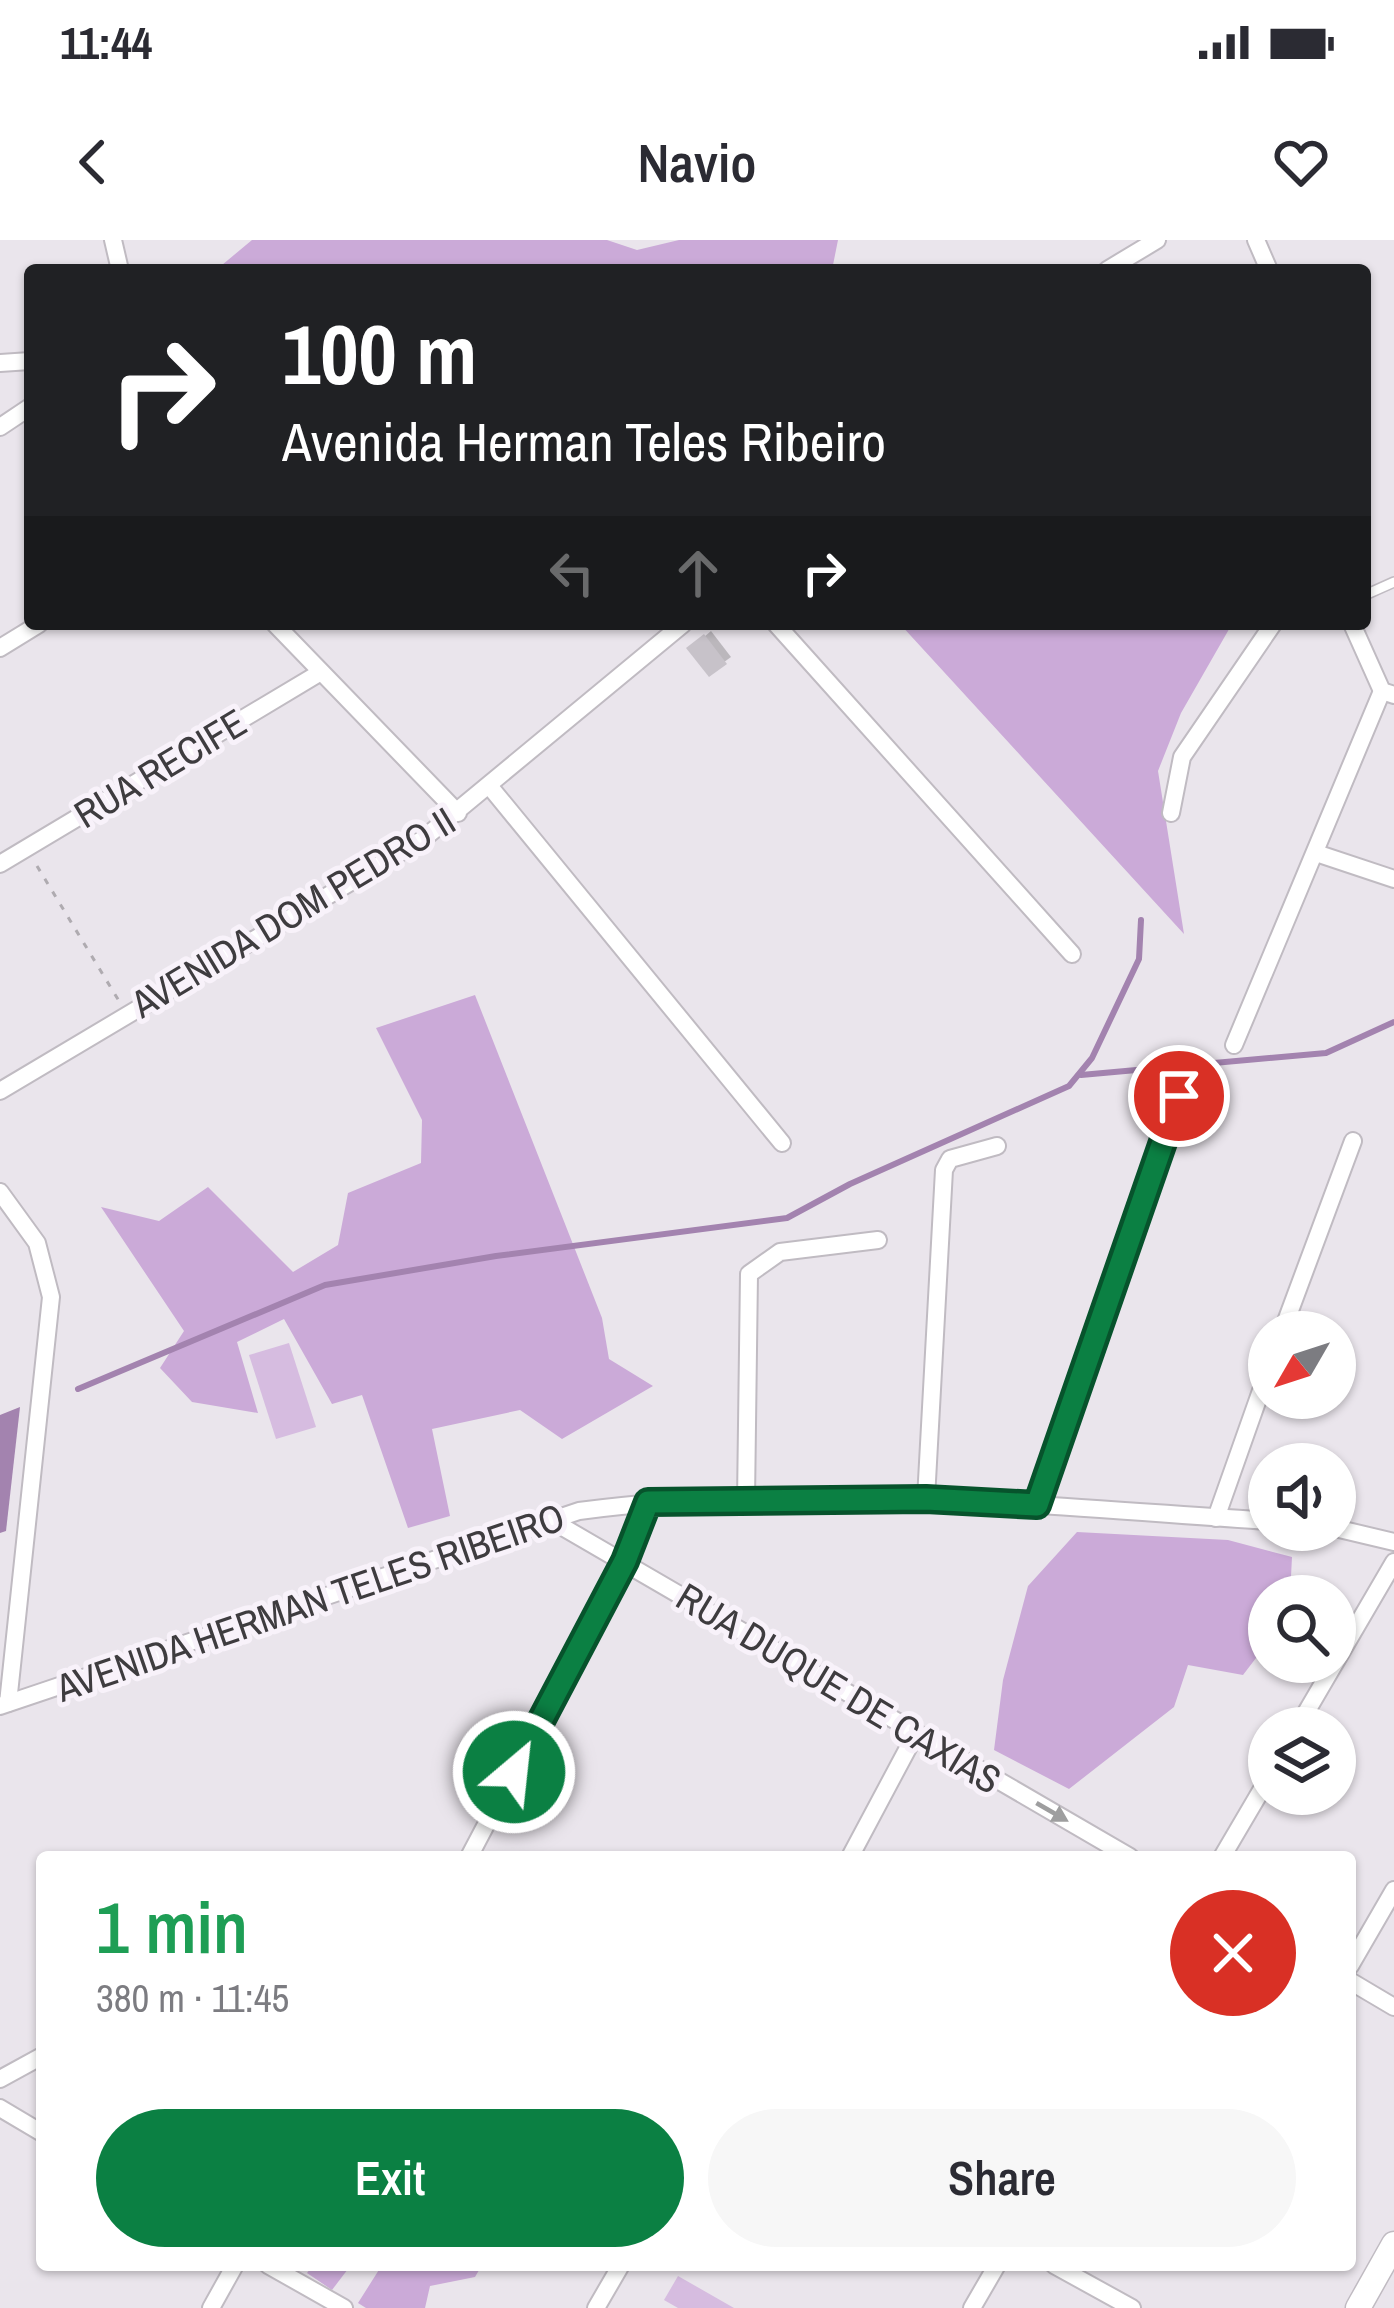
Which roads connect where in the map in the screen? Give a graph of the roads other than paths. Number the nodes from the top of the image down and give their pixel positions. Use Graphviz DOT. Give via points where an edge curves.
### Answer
graph roads {
  1 [pos="1157,240"];
  2 [pos="1117,264"];
  3 [pos="29,630"];
  4 [pos="281,630"];
  5 [pos="676,630"];
  6 [pos="781,630"];
  7 [pos="1269,630"];
  8 [pos="1355,630"];
  9 [pos="0,648"];
  10 [pos="321,672"];
  11 [pos="1388,693"];
  12 [pos="491,788"];
  13 [pos="458,813"];
  14 [pos="1171,813"];
  15 [pos="1318,854"];
  16 [pos="0,864"];
  17 [pos="1394,879"];
  18 [pos="1072,954"];
  19 [pos="1234,1045"];
  20 [pos="0,1091"];
  21 [pos="1179,1096"];
  22 [pos="1353,1141"];
  23 [pos="782,1143"];
  24 [pos="997,1146"];
  25 [pos="0,1192"];
  26 [pos="878,1240"];
  27 [pos="1290,1311"];
  28 [pos="1251,1419"];
  29 [pos="926,1499"];
  30 [pos="746,1500"];
  31 [pos="648,1502"];
  32 [pos="1037,1505"];
  33 [pos="1216,1518"];
  34 [pos="549,1519"];
  35 [pos="1248,1520"];
  36 [pos="1356,1533"];
  37 [pos="1394,1542"];
  38 [pos="625,1561"];
  39 [pos="1394,1562"];
  40 [pos="4,1705"];
  41 [pos="1310,1707"];
  42 [pos="915,1735"];
  43 [pos="1248,1813"];
  44 [pos="472,1851"];
  45 [pos="853,1851"];
  46 [pos="1119,1851"];
  47 [pos="1226,1851"];
  48 [pos="1394,1890"];
  49 [pos="1356,1956"];
  50 [pos="1356,1985"];
  51 [pos="1394,2007"];
  52 [pos="36,2059"];
  53 [pos="0,2080"];
  54 [pos="0,2108"];
  55 [pos="36,2129"];
  56 [pos="1394,2244"];
  57 [pos="232,2271"];
  58 [pos="279,2271"];
  59 [pos="618,2271"];
  60 [pos="994,2271"];
  61 [pos="1065,2271"];
  62 [pos="211,2308"];
  63 [pos="344,2308"];
  64 [pos="596,2308"];
  65 [pos="972,2308"];
  66 [pos="1132,2308"];
  67 [pos="1358,2308"];
  1 -- 2 [label="street"];
  3 -- 9 [label="street"];
  4 -- 10 [label="street"];
  5 -- 12 [label="street, AVENIDA DOM PEDRO II"];
  6 -- 18 [label="street"];
  7 -- 14 [label="street" via="1182,757"];
  8 -- 11 [label="street"];
  10 -- 13 [label="street"];
  10 -- 16 [label="street, RUA RECIFE"];
  11 -- 15 [label="street"];
  12 -- 13 [label="street, AVENIDA DOM PEDRO II"];
  12 -- 23 [label="street"];
  13 -- 20 [label="street, AVENIDA DOM PEDRO II"];
  15 -- 17 [label="street"];
  15 -- 19 [label="street"];
  21 -- 32 [label="street"];
  22 -- 27 [label="street"];
  24 -- 29 [label="street" via="950,1159 944,1170"];
  25 -- 40 [label="street" via="37,1243 51,1297"];
  26 -- 30 [label="street" via="780,1252 749,1274"];
  28 -- 33 [label="street"];
  29 -- 30 [label="street, AVENIDA HERMAN TELES RIBEIRO"];
  29 -- 32 [label="street, AVENIDA HERMAN TELES RIBEIRO"];
  30 -- 31 [label="street, AVENIDA HERMAN TELES RIBEIRO"];
  31 -- 34 [label="street, AVENIDA HERMAN TELES RIBEIRO"];
  31 -- 38 [label="street"];
  32 -- 33 [label="street, AVENIDA HERMAN TELES RIBEIRO"];
  33 -- 35 [label="street, AVENIDA HERMAN TELES RIBEIRO"];
  34 -- 38 [label="street, RUA DUQUE DE CAXIAS"];
  34 -- 40 [label="street, AVENIDA HERMAN TELES RIBEIRO"];
  36 -- 37 [label="street"];
  38 -- 42 [label="street, RUA DUQUE DE CAXIAS"];
  38 -- 44 [label="street"];
  39 -- 41 [label="street"];
  42 -- 45 [label="street"];
  42 -- 46 [label="street, RUA DUQUE DE CAXIAS, one-way"];
  43 -- 47 [label="street"];
  48 -- 49 [label="street"];
  50 -- 51 [label="street"];
  52 -- 53 [label="street"];
  54 -- 55 [label="street"];
  56 -- 67 [label="street"];
  57 -- 62 [label="street"];
  58 -- 63 [label="street"];
  59 -- 64 [label="street"];
  60 -- 65 [label="street"];
  61 -- 66 [label="street"];
}
